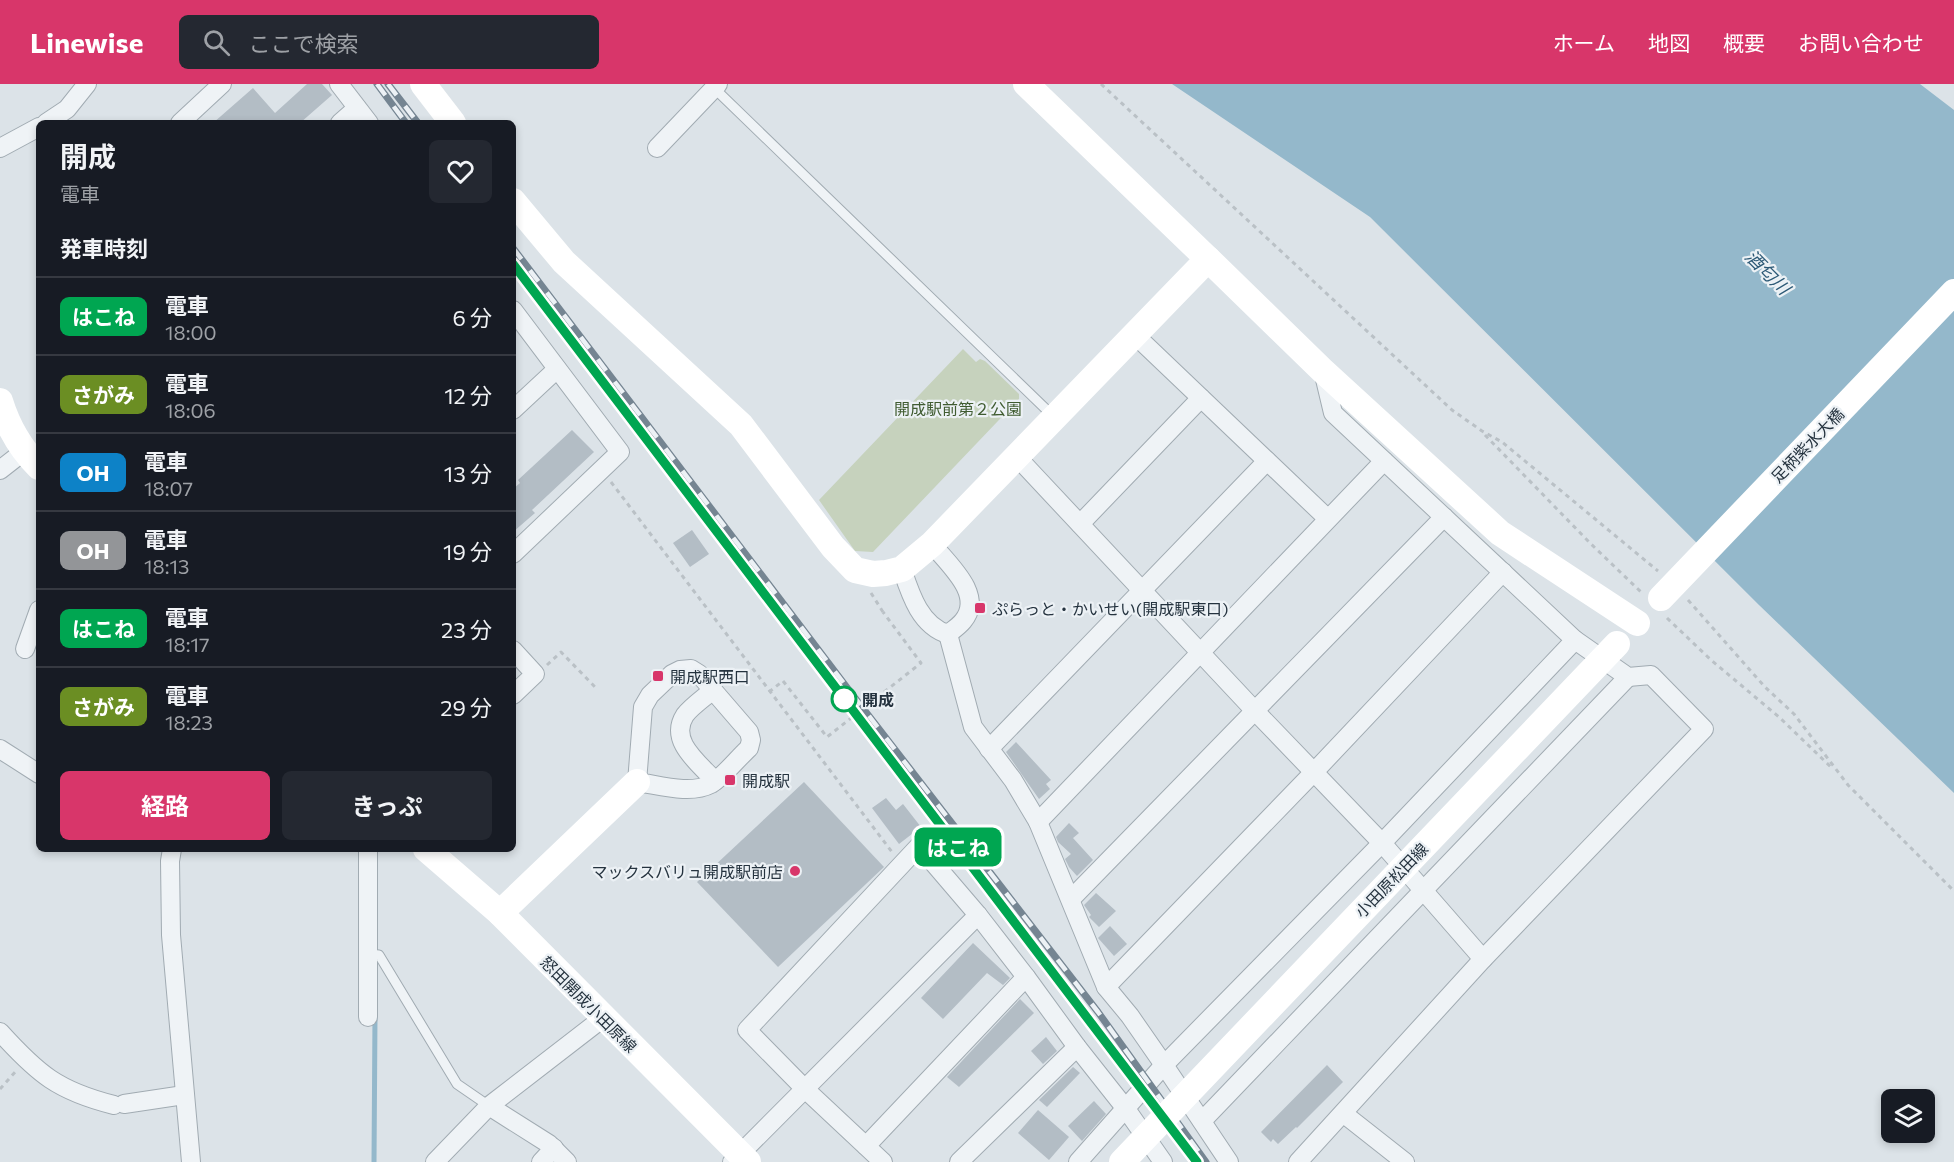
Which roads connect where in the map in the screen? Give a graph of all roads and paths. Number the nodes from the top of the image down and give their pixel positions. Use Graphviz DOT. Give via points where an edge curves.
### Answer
graph roads {
  1 [pos="87,84"];
  2 [pos="222,84"];
  3 [pos="339,84"];
  4 [pos="423,84"];
  5 [pos="1026,84"];
  6 [pos="1101,84"];
  7 [pos="716,86"];
  8 [pos="357,108"];
  9 [pos="73,116"];
  10 [pos="58,120"];
  11 [pos="183,120"];
  12 [pos="343,120"];
  13 [pos="367,120"];
  14 [pos="451,120"];
  15 [pos="36,129"];
  16 [pos="0,148"];
  17 [pos="657,148"];
  18 [pos="516,205"];
  19 [pos="1208,259"];
  20 [pos="1954,292"];
  21 [pos="516,314"];
  22 [pos="1135,335"];
  23 [pos="557,369"];
  24 [pos="1322,370"];
  25 [pos="1201,398"];
  26 [pos="0,401"];
  27 [pos="516,407"];
  28 [pos="1055,418"];
  29 [pos="1017,458"];
  30 [pos="31,460"];
  31 [pos="1267,461"];
  32 [pos="1384,461"];
  33 [pos="0,470"];
  34 [pos="602,471"];
  35 [pos="1444,517"];
  36 [pos="1327,518"];
  37 [pos="1080,524"];
  38 [pos="932,544"];
  39 [pos="516,551"];
  40 [pos="902,569"];
  41 [pos="1503,572"];
  42 [pos="1662,587"];
  43 [pos="1141,590"];
  44 [pos="1687,599"];
  45 [pos="884,612"];
  46 [pos="36,618"];
  47 [pos="1637,623"];
  48 [pos="948,634"];
  49 [pos="1575,640"];
  50 [pos="25,649"];
  51 [pos="516,653"];
  52 [pos="1200,653"];
  53 [pos="545,667"];
  54 [pos="1628,677"];
  55 [pos="597,689"];
  56 [pos="713,690"];
  57 [pos="516,692"];
  58 [pos="769,692"];
  59 [pos="1256,712"];
  60 [pos="0,749"];
  61 [pos="989,749"];
  62 [pos="36,772"];
  63 [pos="1314,772"];
  64 [pos="714,781"];
  65 [pos="637,782"];
  66 [pos="1038,822"];
  67 [pos="1382,843"];
  68 [pos="172,852"];
  69 [pos="368,852"];
  70 [pos="429,852"];
  71 [pos="902,865"];
  72 [pos="1423,889"];
  73 [pos="1954,891"];
  74 [pos="1071,899"];
  75 [pos="500,913"];
  76 [pos="978,915"];
  77 [pos="374,955"];
  78 [pos="1483,959"];
  79 [pos="1026,977"];
  80 [pos="1106,987"];
  81 [pos="368,1017"];
  82 [pos="603,1018"];
  83 [pos="0,1032"];
  84 [pos="1077,1047"];
  85 [pos="26,1061"];
  86 [pos="1164,1065"];
  87 [pos="0,1089"];
  88 [pos="805,1089"];
  89 [pos="184,1095"];
  90 [pos="489,1106"];
  91 [pos="1126,1109"];
  92 [pos="1344,1114"];
  93 [pos="1202,1121"];
  94 [pos="866,1146"];
  95 [pos="554,1148"];
  96 [pos="740,1159"];
  97 [pos="191,1162"];
  98 [pos="435,1162"];
  99 [pos="541,1162"];
  100 [pos="567,1162"];
  101 [pos="883,1162"];
  102 [pos="959,1162"];
  103 [pos="1078,1162"];
  104 [pos="1122,1162"];
  105 [pos="1163,1162"];
  106 [pos="1229,1162"];
  107 [pos="1298,1162"];
  108 [pos="1405,1162"];
  1 -- 9 [label="street"];
  2 -- 11 [label="street"];
  3 -- 8 [label="street"];
  4 -- 14 [label="street"];
  5 -- 19 [label="street"];
  6 -- 42 [label="path" via="1452,410 1503,442 1646,560"];
  7 -- 17 [label="street"];
  7 -- 28 [label="lane"];
  8 -- 12 [label="street"];
  8 -- 13 [label="street"];
  9 -- 10 [label="street"];
  15 -- 16 [label="street"];
  18 -- 40 [label="street" via="564,262 741,425 833,547 855,570 873,574"];
  19 -- 22 [label="street"];
  19 -- 24 [label="street"];
  20 -- 42 [label="street, 足柄紫水大橋, bridge"];
  21 -- 23 [label="street"];
  22 -- 25 [label="street"];
  22 -- 28 [label="street"];
  23 -- 27 [label="street"];
  23 -- 34 [label="street" via="620,452"];
  24 -- 32 [label="street" via="1333,413"];
  24 -- 47 [label="street" via="1500,533"];
  25 -- 31 [label="street"];
  25 -- 37 [label="street"];
  26 -- 30 [label="street"];
  28 -- 29 [label="street"];
  29 -- 37 [label="street"];
  29 -- 38 [label="street"];
  30 -- 33 [label="street"];
  31 -- 36 [label="street"];
  31 -- 43 [label="street"];
  32 -- 35 [label="street"];
  32 -- 36 [label="street"];
  34 -- 39 [label="street"];
  34 -- 58 [label="path"];
  35 -- 41 [label="street"];
  35 -- 59 [label="street"];
  36 -- 52 [label="street"];
  37 -- 43 [label="street"];
  38 -- 40 [label="street"];
  38 -- 48 [label="street" via="965,585 971,604 964,621"];
  40 -- 48 [label="street" via="911,598 938,631"];
  41 -- 49 [label="street"];
  41 -- 63 [label="street"];
  42 -- 47 [label="street, 小田原松田線"];
  43 -- 52 [label="street"];
  43 -- 61 [label="street"];
  44 -- 73 [label="path" via="1794,714 1848,785"];
  45 -- 58 [label="path, bridge" via="921,663 827,737 783,681"];
  46 -- 50 [label="street"];
  47 -- 104 [label="street, 小田原松田線, bridge"];
  48 -- 61 [label="street" via="973,727"];
  49 -- 54 [label="street"];
  49 -- 67 [label="street"];
  51 -- 57 [label="street" via="535,674"];
  52 -- 59 [label="street"];
  52 -- 66 [label="street"];
  53 -- 55 [label="path" via="561,652"];
  54 -- 72 [label="street"];
  54 -- 78 [label="street" via="1651,675 1704,729"];
  56 -- 64 [label="street" via="685,715 679,730 683,746"];
  56 -- 64 [label="street" via="749,732 751,740 749,748"];
  56 -- 65 [label="street" via="691,669 672,674 650,695 643,707"];
  58 -- 71 [label="path"];
  59 -- 63 [label="street"];
  59 -- 74 [label="street"];
  60 -- 62 [label="street"];
  61 -- 66 [label="street"];
  63 -- 67 [label="street"];
  63 -- 80 [label="street"];
  64 -- 65 [label="street" via="697,788"];
  65 -- 75 [label="street"];
  66 -- 74 [label="street"];
  67 -- 72 [label="street"];
  67 -- 86 [label="street"];
  68 -- 89 [label="street" via="171,934"];
  69 -- 77 [label="street"];
  70 -- 75 [label="street, 怒田開成小田原線"];
  71 -- 76 [label="street" via="920,846"];
  71 -- 88 [label="street" via="747,1030"];
  72 -- 78 [label="street"];
  72 -- 93 [label="street"];
  74 -- 80 [label="street"];
  75 -- 82 [label="street, 怒田開成小田原線"];
  76 -- 79 [label="street"];
  76 -- 88 [label="street"];
  77 -- 81 [label="street"];
  77 -- 90 [label="lane" via="457,1084"];
  78 -- 92 [label="street"];
  79 -- 84 [label="street"];
  79 -- 94 [label="street"];
  80 -- 86 [label="street"];
  82 -- 90 [label="street"];
  82 -- 96 [label="street, 怒田開成小田原線"];
  83 -- 85 [label="street"];
  84 -- 91 [label="street"];
  84 -- 102 [label="street"];
  85 -- 87 [label="path"];
  85 -- 89 [label="street" via="53,1082 84,1097 119,1105"];
  86 -- 91 [label="street"];
  86 -- 93 [label="street"];
  88 -- 94 [label="street"];
  88 -- 96 [label="street"];
  89 -- 97 [label="street"];
  90 -- 95 [label="street"];
  90 -- 98 [label="street"];
  91 -- 103 [label="street"];
  91 -- 105 [label="street"];
  92 -- 107 [label="street"];
  92 -- 108 [label="street"];
  93 -- 106 [label="street"];
  94 -- 101 [label="street"];
  95 -- 99 [label="street"];
  95 -- 100 [label="street"];
}
